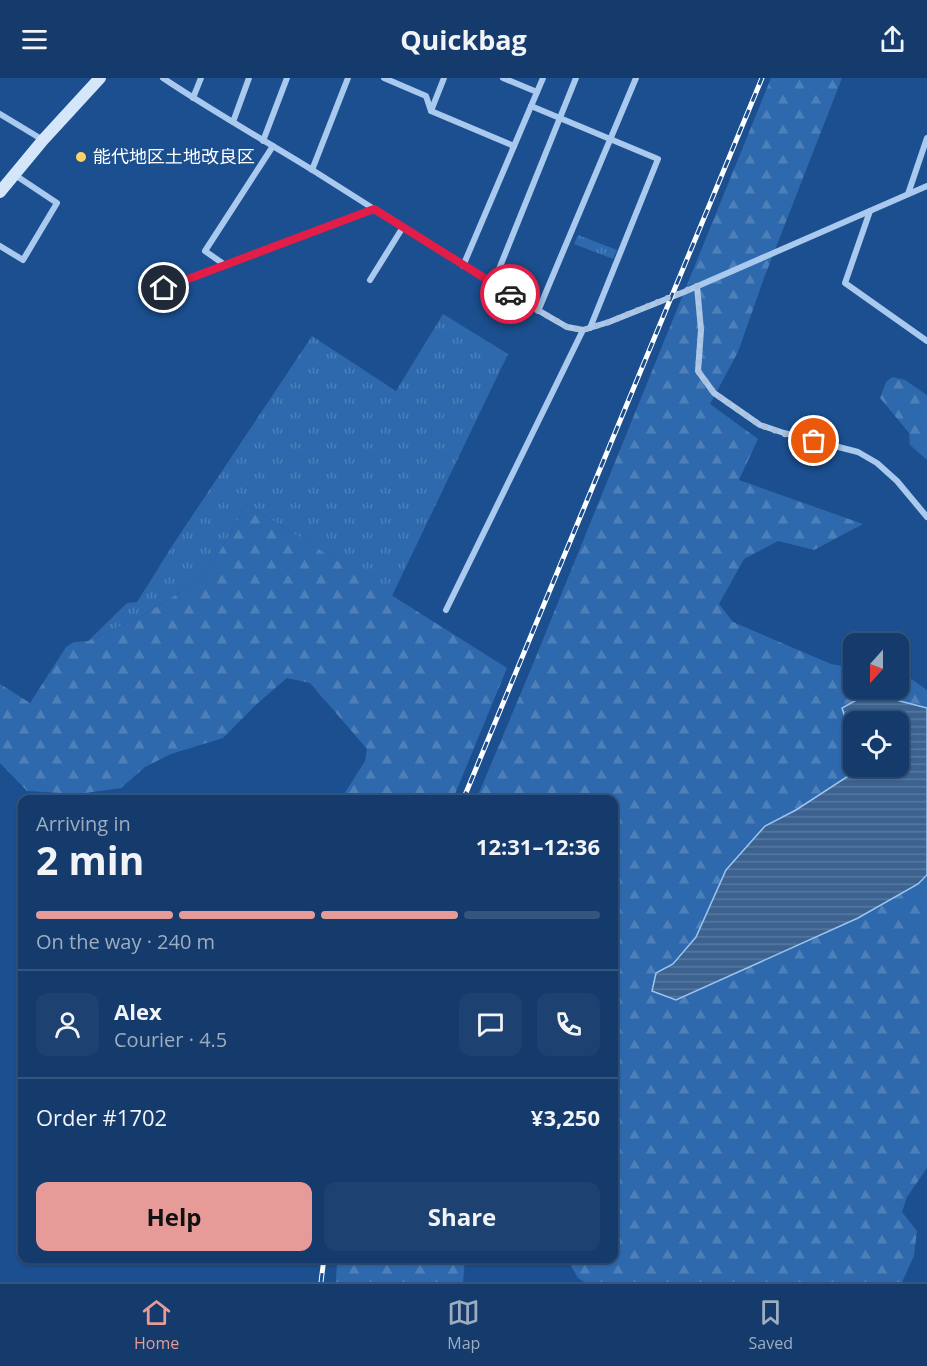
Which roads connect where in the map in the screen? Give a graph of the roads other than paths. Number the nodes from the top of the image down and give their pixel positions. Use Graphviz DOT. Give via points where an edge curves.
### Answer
graph roads {
  1 [pos="100,78"];
  2 [pos="163,78"];
  3 [pos="201,78"];
  4 [pos="249,78"];
  5 [pos="287,78"];
  6 [pos="348,78"];
  7 [pos="384,78"];
  8 [pos="444,78"];
  9 [pos="503,78"];
  10 [pos="543,78"];
  11 [pos="576,78"];
  12 [pos="636,78"];
  13 [pos="537,92"];
  14 [pos="193,98"];
  15 [pos="531,106"];
  16 [pos="431,111"];
  17 [pos="0,114"];
  18 [pos="560,118"];
  19 [pos="233,122"];
  20 [pos="927,138"];
  21 [pos="43,140"];
  22 [pos="609,140"];
  23 [pos="263,141"];
  24 [pos="273,146"];
  25 [pos="514,146"];
  26 [pos="312,170"];
  27 [pos="15,175"];
  28 [pos="927,186"];
  29 [pos="0,192"];
  30 [pos="908,194"];
  31 [pos="374,209"];
  32 [pos="870,211"];
  33 [pos="403,227"];
  34 [pos="0,246"];
  35 [pos="225,265"];
  36 [pos="463,266"];
  37 [pos="370,280"];
  38 [pos="493,284"];
  39 [pos="697,286"];
  40 [pos="143,296"];
  41 [pos="538,311"];
  42 [pos="586,329"];
  43 [pos="927,341"];
  44 [pos="927,517"];
  45 [pos="446,610"];
  1 -- 21 [label="main road"];
  2 -- 14 [label="street"];
  3 -- 14 [label="street"];
  4 -- 19 [label="street"];
  5 -- 23 [label="street"];
  6 -- 26 [label="street"];
  7 -- 16 [label="street" via="426,96"];
  8 -- 16 [label="street"];
  9 -- 13 [label="street"];
  10 -- 13 [label="street"];
  11 -- 18 [label="street"];
  12 -- 22 [label="street"];
  13 -- 15 [label="street"];
  14 -- 19 [label="street"];
  15 -- 18 [label="street"];
  15 -- 25 [label="street"];
  16 -- 25 [label="street"];
  17 -- 21 [label="street"];
  18 -- 22 [label="street"];
  18 -- 38 [label="street"];
  19 -- 23 [label="street"];
  20 -- 30 [label="street"];
  21 -- 27 [label="main road"];
  22 -- 41 [label="street"];
  22 -- 42 [label="street" via="658,159"];
  23 -- 24 [label="street"];
  24 -- 26 [label="street"];
  24 -- 35 [label="street" via="205,251"];
  25 -- 36 [label="street"];
  26 -- 31 [label="street"];
  27 -- 29 [label="main road"];
  27 -- 34 [label="street" via="57,203 23,260"];
  28 -- 30 [label="street"];
  30 -- 32 [label="street"];
  31 -- 33 [label="street"];
  31 -- 35 [label="street"];
  32 -- 39 [label="street"];
  32 -- 43 [label="street" via="845,283"];
  33 -- 36 [label="street"];
  33 -- 37 [label="street"];
  35 -- 40 [label="street"];
  36 -- 38 [label="street"];
  38 -- 41 [label="street"];
  39 -- 42 [label="street"];
  39 -- 44 [label="street" via="701,330 698,371 714,393 760,425 858,452 877,463"];
  41 -- 42 [label="street" via="567,327"];
  42 -- 45 [label="street"];
}
